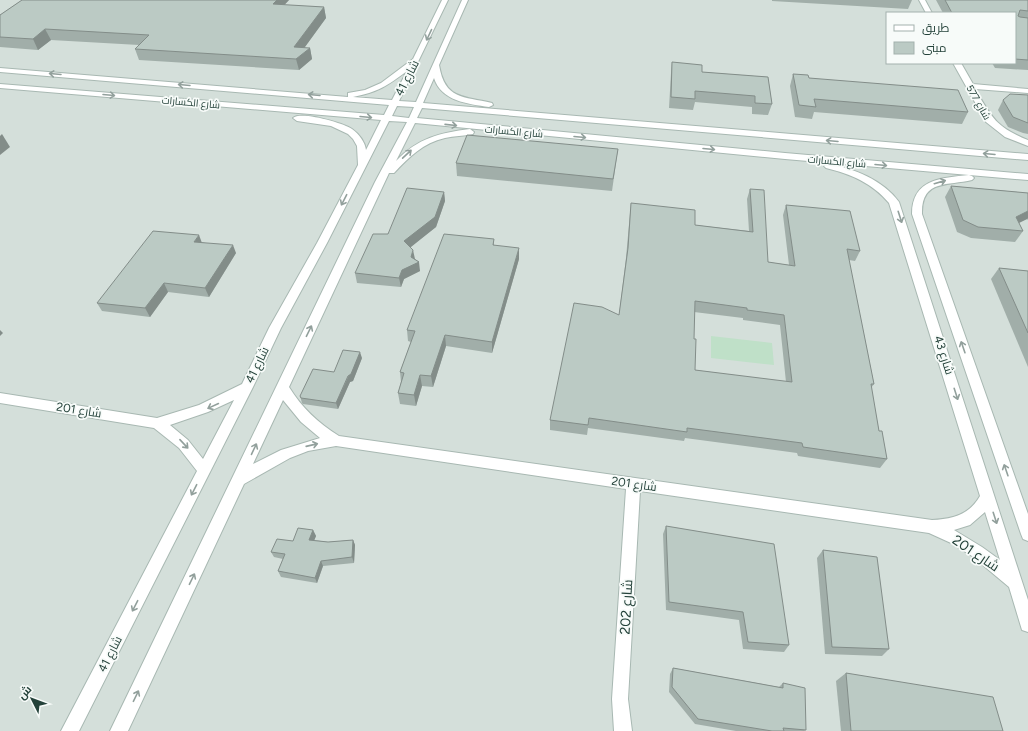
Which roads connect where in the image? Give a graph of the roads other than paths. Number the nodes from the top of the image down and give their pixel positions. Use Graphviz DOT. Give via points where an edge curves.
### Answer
graph roads {
  1 [pos="445,0"];
  2 [pos="465,0"];
  3 [pos="922,0"];
  4 [pos="928,12"];
  5 [pos="418,59"];
  6 [pos="435,64"];
  7 [pos="958,64"];
  8 [pos="0,70"];
  9 [pos="0,86"];
  10 [pos="970,86"];
  11 [pos="27,88"];
  12 [pos="0,91"];
  13 [pos="1028,91"];
  14 [pos="340,97"];
  15 [pos="395,103"];
  16 [pos="419,105"];
  17 [pos="247,106"];
  18 [pos="537,116"];
  19 [pos="387,118"];
  20 [pos="412,121"];
  21 [pos="496,130"];
  22 [pos="1028,143"];
  23 [pos="785,156"];
  24 [pos="1028,157"];
  25 [pos="361,166"];
  26 [pos="999,175"];
  27 [pos="1028,177"];
  28 [pos="380,182"];
  29 [pos="247,387"];
  30 [pos="282,387"];
  31 [pos="0,398"];
  32 [pos="157,422"];
  33 [pos="336,441"];
  34 [pos="204,471"];
  35 [pos="239,480"];
  36 [pos="633,484"];
  37 [pos="988,495"];
  38 [pos="932,528"];
  39 [pos="1028,534"];
  40 [pos="1016,584"];
  41 [pos="1028,624"];
  42 [pos="70,731"];
  43 [pos="119,731"];
  44 [pos="623,731"];
  1 -- 5 [label="street, شارع 41, one-way"];
  2 -- 6 [label="street, شارع 41"];
  3 -- 4 [label="street"];
  5 -- 14 [label="street" via="384,85 366,92"];
  5 -- 15 [label="street, شارع 41"];
  6 -- 16 [label="street, شارع 41"];
  6 -- 18 [label="street" via="441,86 452,95"];
  7 -- 10 [label="street, شارع 577"];
  14 -- 8 [label="street, شارع الكسارات, one-way"];
  9 -- 11 [label="street, شارع الكسارات"];
  10 -- 13 [label="street"];
  10 -- 22 [label="street, شارع 577" via="989,120 1008,135"];
  11 -- 12 [label="street"];
  11 -- 17 [label="street, شارع الكسارات, one-way"];
  14 -- 15 [label="street, شارع الكسارات"];
  15 -- 16 [label="street, شارع الكسارات"];
  15 -- 19 [label="street, شارع 41"];
  16 -- 18 [label="street, شارع الكسارات"];
  16 -- 20 [label="street, شارع 41"];
  17 -- 19 [label="street, شارع الكسارات, one-way"];
  17 -- 25 [label="street" via="348,130 357,137 361,146"];
  24 -- 18 [label="street, شارع الكسارات, one-way"];
  19 -- 20 [label="street, شارع الكسارات"];
  19 -- 25 [label="street, شارع 41"];
  20 -- 21 [label="street, شارع الكسارات, one-way"];
  20 -- 28 [label="street, شارع 41"];
  21 -- 23 [label="street, شارع الكسارات, one-way"];
  28 -- 21 [label="street, one-way" via="406,154 427,140 453,134"];
  23 -- 26 [label="street, شارع الكسارات, one-way"];
  23 -- 37 [label="street, شارع 43, one-way" via="862,176 886,192 894,202"];
  25 -- 29 [label="street, شارع 41, one-way" via="275,328"];
  26 -- 27 [label="street, شارع الكسارات"];
  39 -- 26 [label="street, شارع 43, one-way" via="916,206 922,191 940,182"];
  30 -- 28 [label="street, شارع 41, one-way"];
  29 -- 32 [label="street, شارع 201, one-way" via="204,410 181,418"];
  29 -- 34 [label="street, شارع 41"];
  30 -- 33 [label="street, شارع 201" via="303,418"];
  35 -- 30 [label="street, شارع 41, one-way"];
  31 -- 32 [label="street, شارع 201"];
  32 -- 34 [label="street, شارع 201, one-way" via="184,443"];
  35 -- 33 [label="street, شارع 201, one-way" via="287,452 311,444"];
  33 -- 36 [label="street, شارع 201"];
  34 -- 42 [label="street, شارع 41, one-way"];
  43 -- 35 [label="street, شارع 41, one-way"];
  36 -- 38 [label="street, شارع 201"];
  36 -- 44 [label="street, شارع 202" via="620,699"];
  37 -- 38 [label="street, شارع 201" via="974,515 962,522"];
  37 -- 40 [label="street, شارع 43, one-way"];
  38 -- 40 [label="street, شارع 201" via="950,535 985,556"];
  40 -- 41 [label="street, شارع 43"];
}
